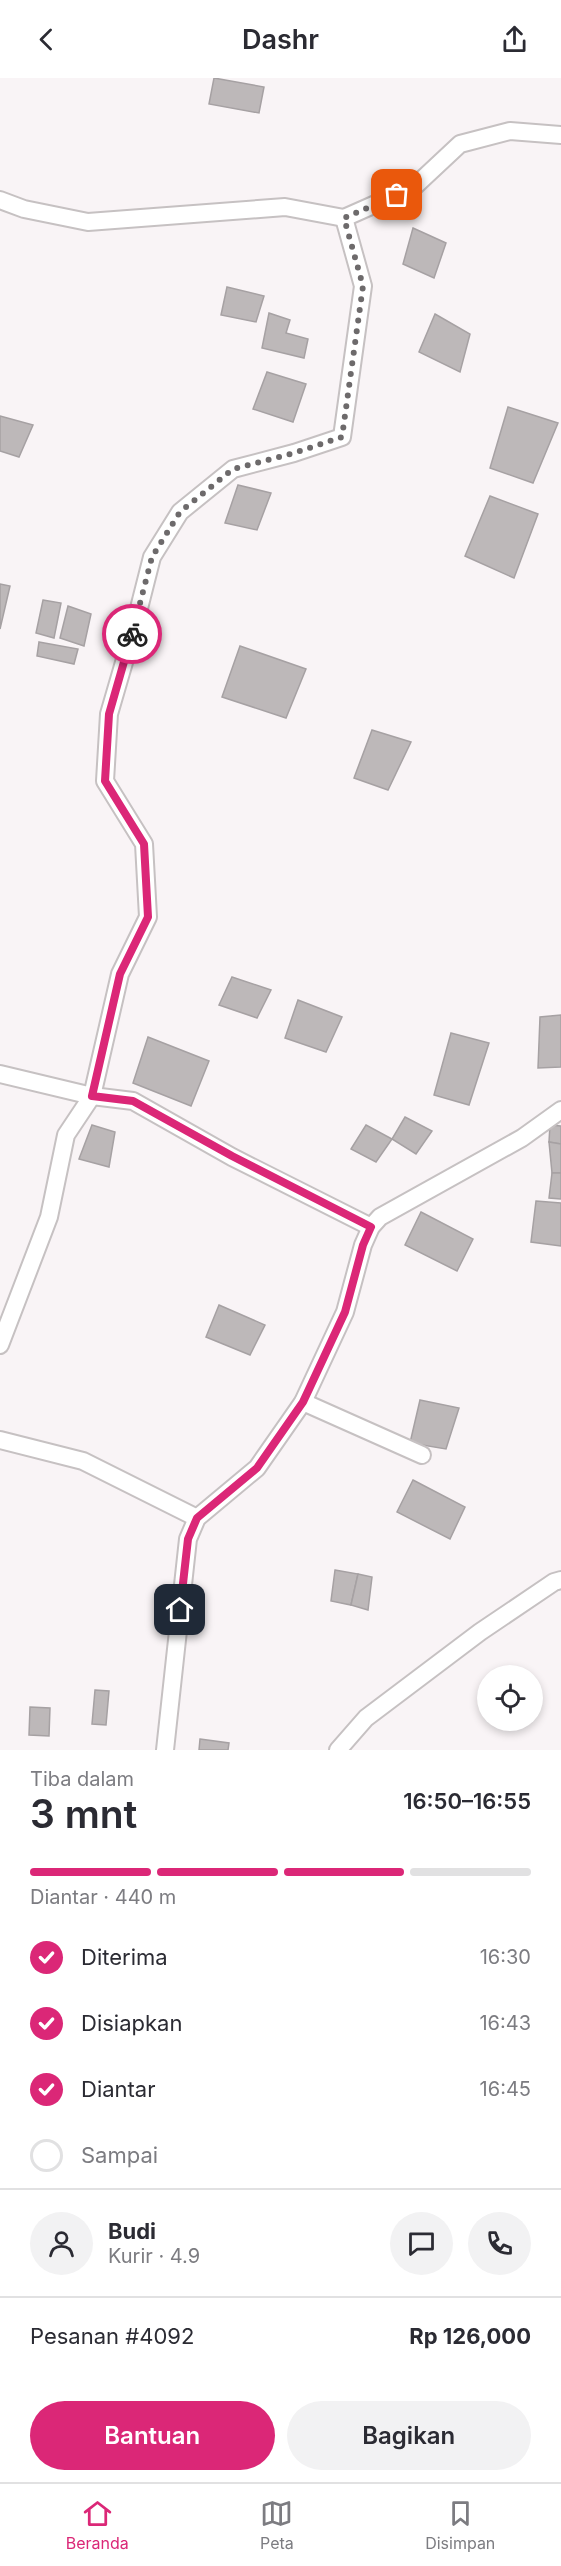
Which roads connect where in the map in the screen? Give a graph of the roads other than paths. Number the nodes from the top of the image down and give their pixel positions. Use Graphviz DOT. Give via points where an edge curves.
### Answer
graph roads {
  1 [pos="561,135"];
  2 [pos="0,200"];
  3 [pos="344,218"];
  4 [pos="0,1074"];
  5 [pos="92,1096"];
  6 [pos="561,1110"];
  7 [pos="371,1227"];
  8 [pos="0,1345"];
  9 [pos="303,1402"];
  10 [pos="0,1440"];
  11 [pos="422,1455"];
  12 [pos="197,1518"];
  13 [pos="561,1580"];
  14 [pos="165,1750"];
  15 [pos="338,1750"];
  1 -- 3 [label="street" via="510,131 460,144 414,187"];
  2 -- 3 [label="street" via="88,222 285,207"];
  3 -- 5 [label="street" via="363,286 342,437 233,469 180,512 152,557 109,714 105,781 144,844 148,917 120,974"];
  4 -- 5 [label="street"];
  5 -- 7 [label="street" via="133,1101"];
  5 -- 8 [label="street" via="66,1135 49,1217"];
  6 -- 7 [label="street" via="522,1138 380,1217"];
  7 -- 9 [label="street" via="345,1312"];
  9 -- 11 [label="street"];
  9 -- 12 [label="street" via="257,1468"];
  10 -- 12 [label="street" via="83,1461"];
  12 -- 14 [label="street" via="188,1539"];
  13 -- 15 [label="street" via="480,1632 366,1718"];
}
